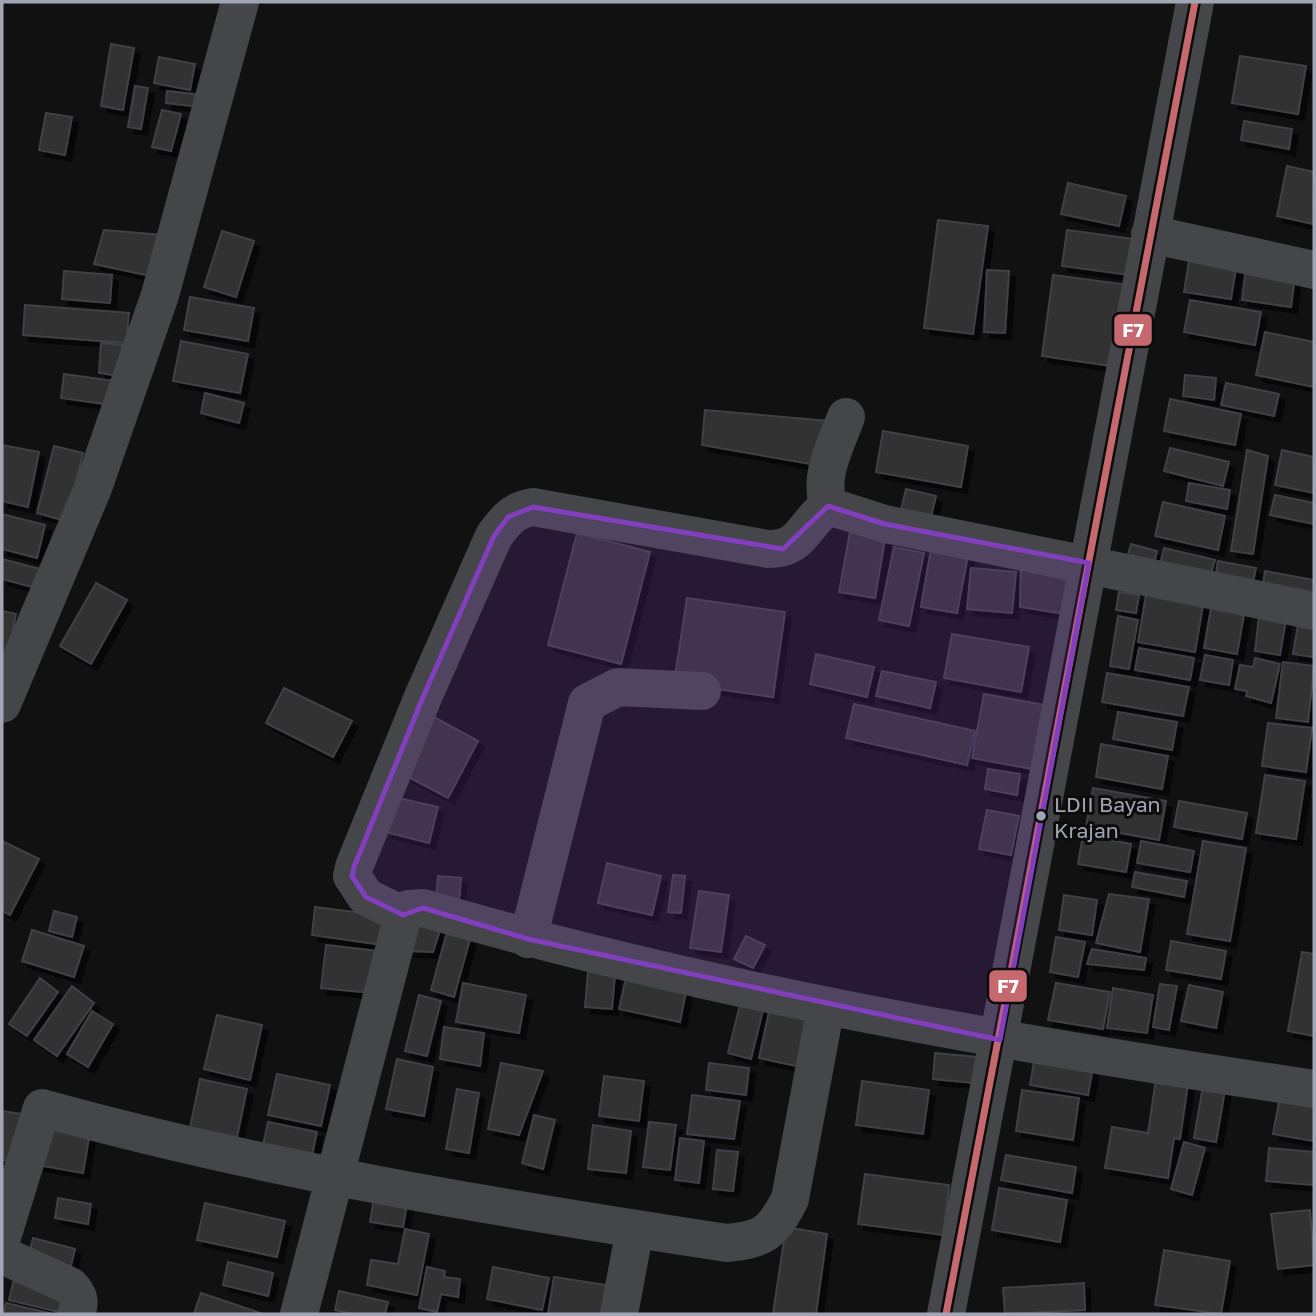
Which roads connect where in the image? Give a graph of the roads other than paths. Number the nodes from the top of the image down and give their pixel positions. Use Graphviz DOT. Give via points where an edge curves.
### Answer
graph roads {
  1 [pos="240,2"];
  2 [pos="1195,2"];
  3 [pos="1150,234"];
  4 [pos="1314,270"];
  5 [pos="846,417"];
  6 [pos="828,506"];
  7 [pos="1089,563"];
  8 [pos="1314,611"];
  9 [pos="702,691"];
  10 [pos="2,704"];
  11 [pos="403,915"];
  12 [pos="528,939"];
  13 [pos="826,1006"];
  14 [pos="1000,1040"];
  15 [pos="1314,1089"];
  16 [pos="334,1177"];
  17 [pos="635,1229"];
  18 [pos="2,1237"];
  19 [pos="2,1255"];
  20 [pos="76,1314"];
  21 [pos="299,1314"];
  22 [pos="619,1314"];
  23 [pos="946,1314"];
  1 -- 10 [label="street" via="160,295 93,488"];
  2 -- 3 [label="street"];
  3 -- 4 [label="street"];
  3 -- 7 [label="street"];
  5 -- 6 [label="street" via="824,473 822,487"];
  6 -- 7 [label="street" via="885,524"];
  6 -- 11 [label="street" via="793,545 783,549 533,507 508,517 494,536 439,660 354,867 352,876 366,897"];
  7 -- 8 [label="street"];
  7 -- 14 [label="street"];
  9 -- 12 [label="street" via="618,687 587,703"];
  11 -- 12 [label="street" via="408,909 423,908"];
  11 -- 16 [label="street"];
  12 -- 13 [label="street"];
  13 -- 14 [label="street"];
  13 -- 17 [label="street" via="790,1199 778,1222 754,1241 726,1243"];
  14 -- 15 [label="street"];
  14 -- 23 [label="street"];
  16 -- 17 [label="street"];
  16 -- 18 [label="street" via="120,1130 43,1108"];
  16 -- 21 [label="street"];
  17 -- 22 [label="street"];
  19 -- 20 [label="street" via="70,1286 80,1305"];
}
